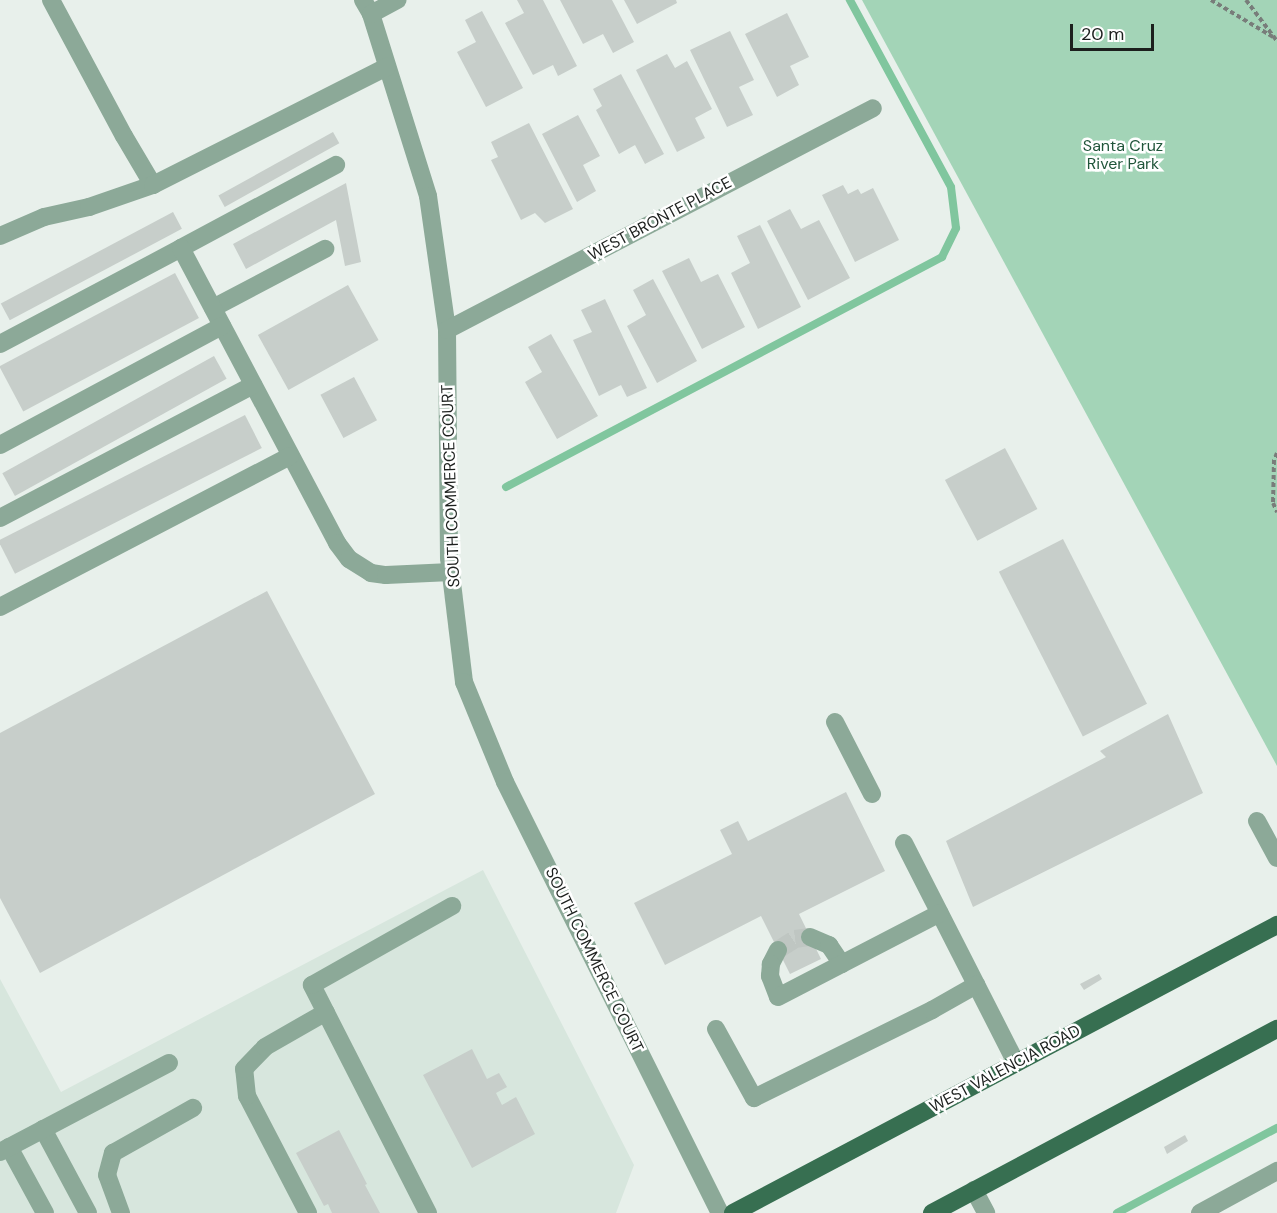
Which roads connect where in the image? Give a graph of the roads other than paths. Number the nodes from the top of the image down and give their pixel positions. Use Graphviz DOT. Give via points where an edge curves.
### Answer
graph roads {
  1 [pos="51,0"];
  2 [pos="397,0"];
  3 [pos="367,7"];
  4 [pos="387,67"];
  5 [pos="873,108"];
  6 [pos="336,165"];
  7 [pos="153,185"];
  8 [pos="0,236"];
  9 [pos="181,248"];
  10 [pos="325,249"];
  11 [pos="213,308"];
  12 [pos="222,326"];
  13 [pos="447,330"];
  14 [pos="0,344"];
  15 [pos="253,385"];
  16 [pos="0,445"];
  17 [pos="290,456"];
  18 [pos="0,518"];
  19 [pos="451,572"];
  20 [pos="0,607"];
  21 [pos="835,722"];
  22 [pos="872,794"];
  23 [pos="1257,821"];
  24 [pos="904,843"];
  25 [pos="1277,858"];
  26 [pos="452,906"];
  27 [pos="940,913"];
  28 [pos="1277,926"];
  29 [pos="810,937"];
  30 [pos="778,950"];
  31 [pos="842,964"];
  32 [pos="976,985"];
  33 [pos="326,1012"];
  34 [pos="716,1029"];
  35 [pos="1277,1029"];
  36 [pos="169,1063"];
  37 [pos="1016,1063"];
  38 [pos="193,1108"];
  39 [pos="43,1129"];
  40 [pos="5,1150"];
  41 [pos="1277,1171"];
  42 [pos="974,1190"];
  43 [pos="45,1213"];
  44 [pos="88,1213"];
  45 [pos="121,1213"];
  46 [pos="308,1213"];
  47 [pos="428,1213"];
  48 [pos="720,1213"];
  49 [pos="733,1213"];
  50 [pos="932,1213"];
  51 [pos="986,1213"];
  52 [pos="1200,1213"];
  1 -- 7 [label="street"];
  2 -- 3 [label="street"];
  3 -- 4 [label="street, SOUTH COMMERCE COURT"];
  4 -- 7 [label="street"];
  4 -- 13 [label="street, SOUTH COMMERCE COURT" via="428,196"];
  5 -- 13 [label="street, WEST BRONTE PLACE"];
  6 -- 9 [label="street"];
  7 -- 8 [label="street" via="89,207 44,217"];
  9 -- 11 [label="street"];
  9 -- 14 [label="street"];
  10 -- 11 [label="street"];
  11 -- 12 [label="street"];
  12 -- 15 [label="street"];
  12 -- 16 [label="street"];
  13 -- 19 [label="street, SOUTH COMMERCE COURT"];
  15 -- 17 [label="street"];
  15 -- 18 [label="street"];
  17 -- 19 [label="street" via="350,560 371,573 386,575"];
  17 -- 20 [label="street"];
  19 -- 48 [label="street, SOUTH COMMERCE COURT" via="464,682 505,782"];
  21 -- 22 [label="street"];
  23 -- 25 [label="street"];
  24 -- 27 [label="street"];
  26 -- 33 [label="street" via="312,985"];
  27 -- 31 [label="street"];
  27 -- 32 [label="street"];
  28 -- 37 [label="main road, WEST VALENCIA ROAD"];
  29 -- 31 [label="street" via="829,945"];
  30 -- 31 [label="street" via="770,976 778,997"];
  32 -- 34 [label="street" via="754,1098"];
  32 -- 37 [label="street"];
  33 -- 46 [label="street" via="265,1047 244,1069 247,1096"];
  33 -- 47 [label="street"];
  35 -- 42 [label="main road"];
  36 -- 39 [label="street"];
  37 -- 49 [label="main road, WEST VALENCIA ROAD"];
  38 -- 45 [label="street" via="112,1153 107,1175"];
  39 -- 40 [label="street"];
  39 -- 44 [label="street"];
  40 -- 43 [label="street"];
  41 -- 52 [label="street"];
  42 -- 50 [label="main road"];
  42 -- 51 [label="street"];
}
